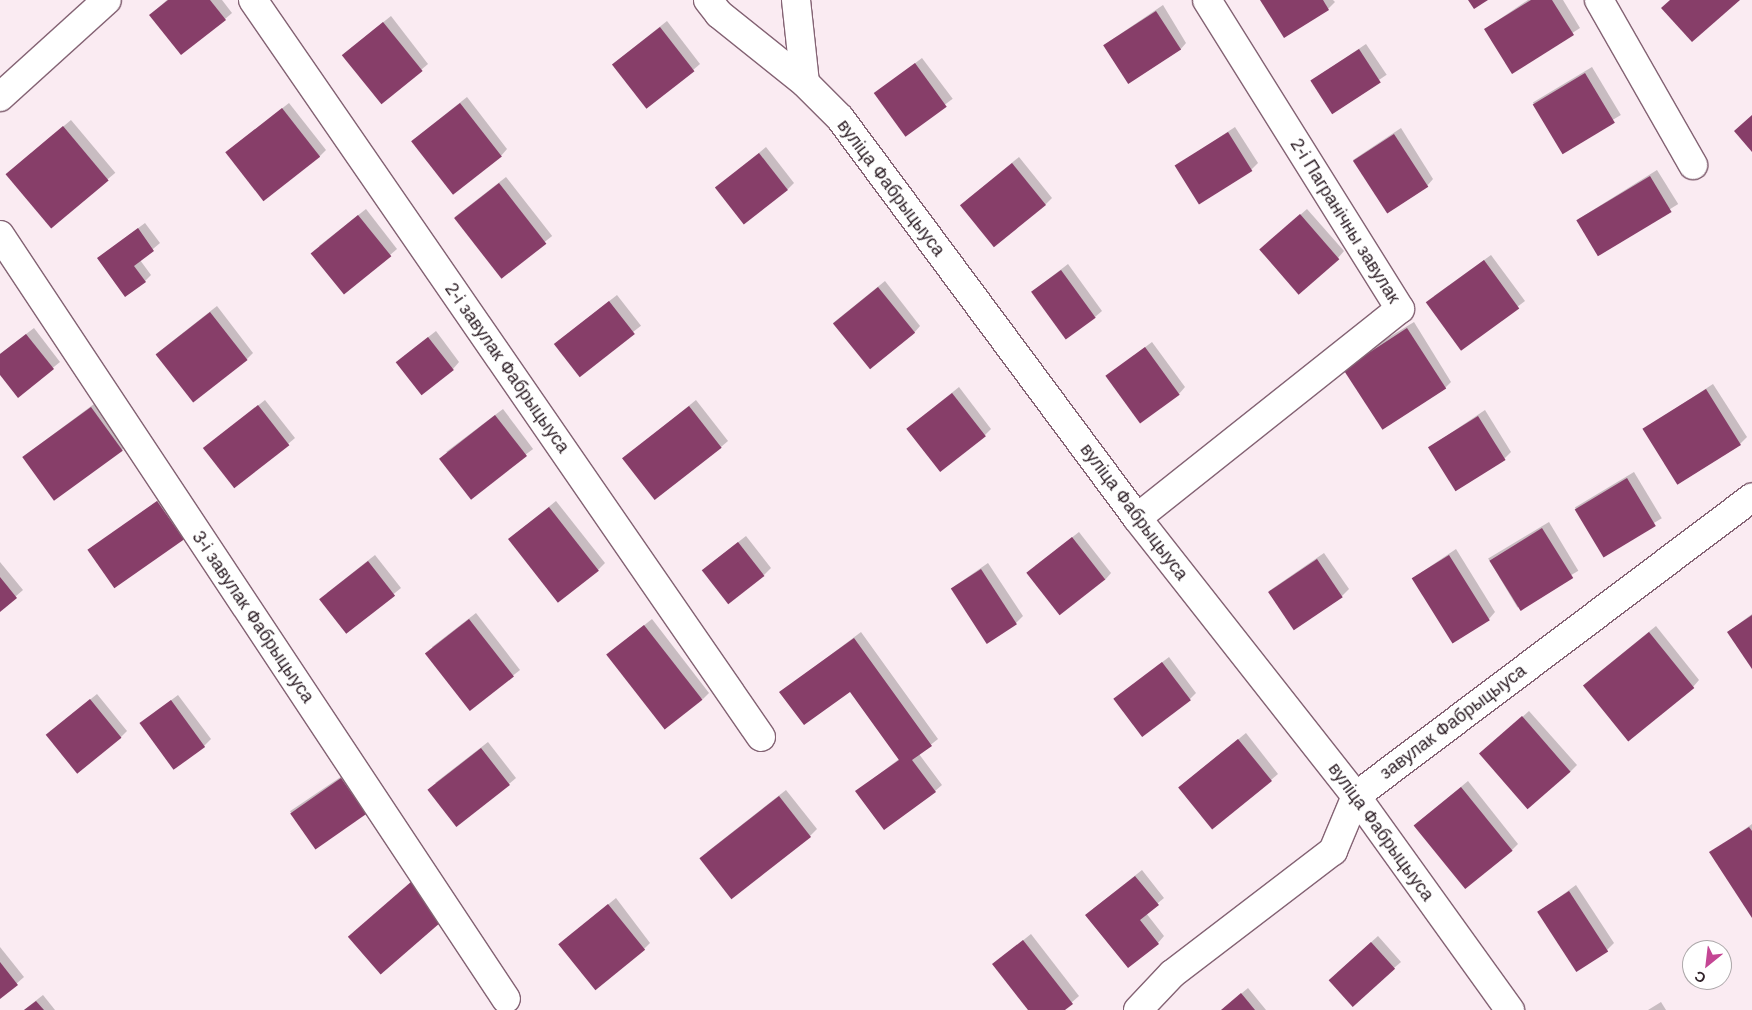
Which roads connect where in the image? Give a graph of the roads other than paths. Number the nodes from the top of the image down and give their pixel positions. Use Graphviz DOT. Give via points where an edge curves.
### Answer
graph roads {
  1 [pos="107,0"];
  2 [pos="253,0"];
  3 [pos="708,0"];
  4 [pos="796,0"];
  5 [pos="1207,0"];
  6 [pos="1599,0"];
  7 [pos="805,83"];
  8 [pos="0,97"];
  9 [pos="1693,165"];
  10 [pos="0,235"];
  11 [pos="1752,498"];
  12 [pos="1137,518"];
  13 [pos="761,736"];
  14 [pos="1356,796"];
  15 [pos="506,999"];
  16 [pos="1138,1010"];
  17 [pos="1510,1010"];
  1 -- 8 [label="street"];
  2 -- 13 [label="street, 2-і завулак Фабрыцыуса"];
  3 -- 7 [label="street, вуліца Фабрыцыуса" via="719,14"];
  4 -- 7 [label="street"];
  5 -- 12 [label="street, 2-і Пагранічны завулак" via="1400,309"];
  6 -- 9 [label="street"];
  7 -- 12 [label="street, вуліца Фабрыцыуса" via="840,118"];
  10 -- 15 [label="street, 3-і завулак Фабрыцыуса"];
  11 -- 14 [label="street, завулак Фабрыцыуса"];
  12 -- 14 [label="street, вуліца Фабрыцыуса"];
  14 -- 16 [label="street" via="1333,851 1172,974"];
  14 -- 17 [label="street, вуліца Фабрыцыуса"];
}
